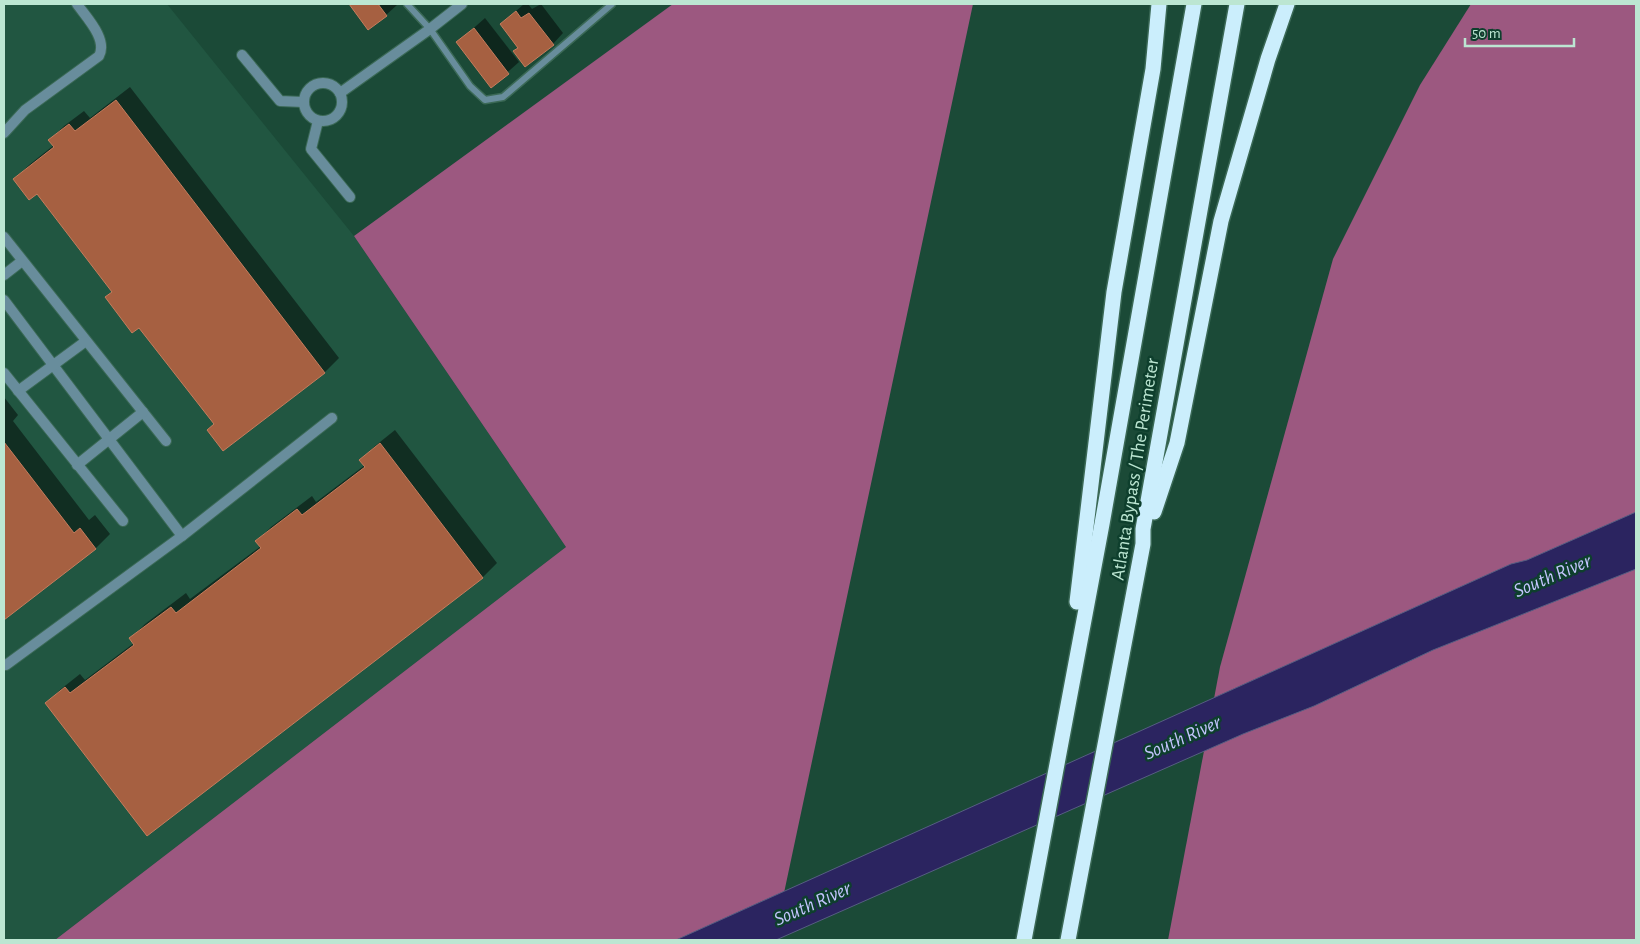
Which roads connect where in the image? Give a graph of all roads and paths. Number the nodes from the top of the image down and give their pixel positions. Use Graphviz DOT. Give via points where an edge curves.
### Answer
graph roads {
  1 [pos="78,4"];
  2 [pos="407,4"];
  3 [pos="462,4"];
  4 [pos="612,4"];
  5 [pos="1160,4"];
  6 [pos="1194,4"];
  7 [pos="1237,4"];
  8 [pos="1288,4"];
  9 [pos="430,30"];
  10 [pos="242,56"];
  11 [pos="340,93"];
  12 [pos="304,102"];
  13 [pos="318,121"];
  14 [pos="4,134"];
  15 [pos="350,197"];
  16 [pos="4,237"];
  17 [pos="22,261"];
  18 [pos="4,275"];
  19 [pos="4,300"];
  20 [pos="86,341"];
  21 [pos="54,364"];
  22 [pos="4,373"];
  23 [pos="18,391"];
  24 [pos="143,412"];
  25 [pos="332,418"];
  26 [pos="109,439"];
  27 [pos="166,441"];
  28 [pos="77,464"];
  29 [pos="123,520"];
  30 [pos="182,536"];
  31 [pos="1143,544"];
  32 [pos="6,665"];
  33 [pos="1061,738"];
  34 [pos="1024,940"];
  35 [pos="1068,940"];
  1 -- 14 [label="street" via="99,38 101,47 97,58 25,110"];
  2 -- 9 [label="lane"];
  3 -- 9 [label="street"];
  4 -- 9 [label="lane" via="502,97 485,100 470,86"];
  5 -- 33 [label="highway" via="1114,292"];
  6 -- 33 [label="highway, Atlanta Bypass / The Perimeter"];
  7 -- 31 [label="highway, Atlanta Bypass / The Perimeter" via="1143,529"];
  8 -- 31 [label="highway" via="1268,59 1221,221 1176,443"];
  9 -- 11 [label="street"];
  10 -- 12 [label="street" via="280,101"];
  11 -- 12 [label="street" via="331,85 318,84 308,90"];
  11 -- 13 [label="street" via="342,106 336,117"];
  12 -- 13 [label="street" via="307,114"];
  13 -- 15 [label="street" via="311,150"];
  16 -- 17 [label="street"];
  17 -- 18 [label="street"];
  17 -- 20 [label="street"];
  19 -- 21 [label="street"];
  20 -- 21 [label="street"];
  20 -- 24 [label="street"];
  21 -- 23 [label="street"];
  21 -- 26 [label="street"];
  22 -- 23 [label="street"];
  23 -- 28 [label="street"];
  24 -- 26 [label="street"];
  24 -- 27 [label="street"];
  25 -- 30 [label="street"];
  26 -- 28 [label="street"];
  26 -- 30 [label="street"];
  28 -- 29 [label="street"];
  30 -- 32 [label="street"];
  31 -- 35 [label="highway, Atlanta Bypass / The Perimeter"];
  33 -- 34 [label="highway, Atlanta Bypass / The Perimeter"];
}
